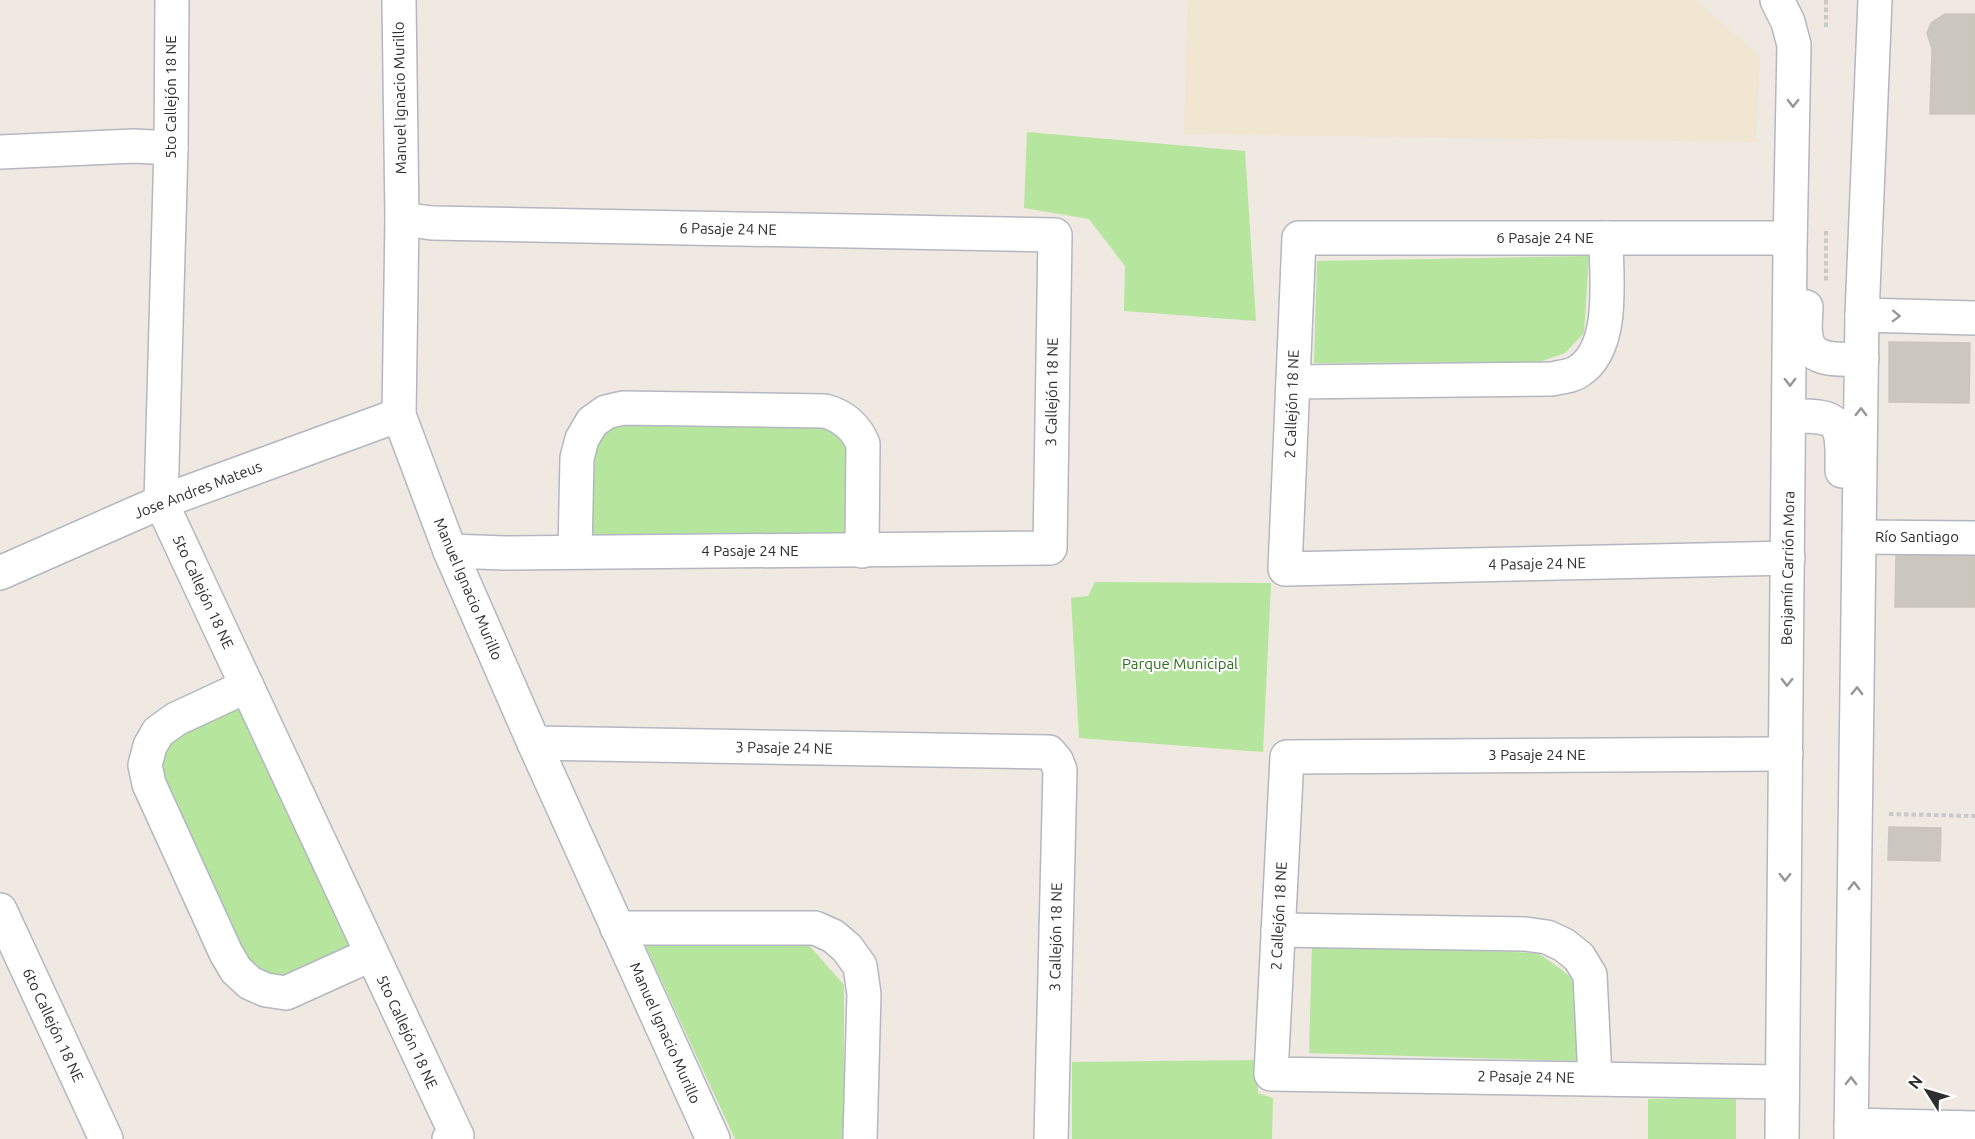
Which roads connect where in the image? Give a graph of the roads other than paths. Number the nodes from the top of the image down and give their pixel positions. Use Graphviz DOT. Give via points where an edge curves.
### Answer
graph roads {
  1 [pos="172,0"];
  2 [pos="399,0"];
  3 [pos="1777,0"];
  4 [pos="1875,0"];
  5 [pos="171,148"];
  6 [pos="0,152"];
  7 [pos="0,172"];
  8 [pos="402,219"];
  9 [pos="1055,235"];
  10 [pos="1299,238"];
  11 [pos="1606,238"];
  12 [pos="1790,243"];
  13 [pos="1862,315"];
  14 [pos="1975,318"];
  15 [pos="1862,359"];
  16 [pos="1293,382"];
  17 [pos="399,416"];
  18 [pos="1790,416"];
  19 [pos="161,502"];
  20 [pos="1859,531"];
  21 [pos="1975,538"];
  22 [pos="1050,548"];
  23 [pos="450,551"];
  24 [pos="574,551"];
  25 [pos="862,551"];
  26 [pos="1788,558"];
  27 [pos="1286,569"];
  28 [pos="0,573"];
  29 [pos="247,686"];
  30 [pos="534,743"];
  31 [pos="1034,752"];
  32 [pos="1786,754"];
  33 [pos="1287,757"];
  34 [pos="0,910"];
  35 [pos="617,928"];
  36 [pos="1278,930"];
  37 [pos="370,955"];
  38 [pos="1271,1074"];
  39 [pos="1595,1078"];
  40 [pos="1782,1082"];
  41 [pos="1975,1128"];
  42 [pos="1851,1132"];
  43 [pos="453,1138"];
  44 [pos="106,1139"];
  45 [pos="713,1139"];
  46 [pos="860,1139"];
  47 [pos="1051,1139"];
  48 [pos="1782,1139"];
  1 -- 5 [label="street, 5to Callejón 18 NE"];
  2 -- 8 [label="street, Manuel Ignacio Murillo"];
  3 -- 12 [label="street, Benjamín Carrión Mora, one-way" via="1794,45"];
  4 -- 13 [label="street"];
  5 -- 6 [label="street"];
  5 -- 19 [label="street, 5to Callejón 18 NE"];
  6 -- 7 [label="street"];
  8 -- 9 [label="street, 6 Pasaje 24 NE" via="432,223"];
  8 -- 17 [label="street, Manuel Ignacio Murillo"];
  9 -- 22 [label="street, 3 Callejón 18 NE"];
  10 -- 11 [label="street, 6 Pasaje 24 NE"];
  10 -- 16 [label="street, 2 Callejón 18 NE"];
  11 -- 12 [label="street, 6 Pasaje 24 NE"];
  11 -- 16 [label="street" via="1603,336 1594,357 1578,373 1552,379"];
  12 -- 15 [label="street" via="1807,271 1809,345 1826,358"];
  12 -- 18 [label="street, Benjamín Carrión Mora, one-way"];
  13 -- 14 [label="street, one-way"];
  13 -- 15 [label="street"];
  20 -- 15 [label="street, one-way"];
  16 -- 27 [label="street, 2 Callejón 18 NE"];
  17 -- 19 [label="street, Jose Andres Mateus"];
  17 -- 23 [label="street, Manuel Ignacio Murillo"];
  18 -- 20 [label="street" via="1819,416 1836,425 1843,440 1842,492"];
  18 -- 26 [label="street, Benjamín Carrión Mora"];
  19 -- 28 [label="street, Jose Andres Mateus"];
  19 -- 29 [label="street, 5to Callejón 18 NE"];
  20 -- 21 [label="street, Río Santiago"];
  42 -- 20 [label="street, one-way"];
  22 -- 25 [label="street, 4 Pasaje 24 NE"];
  23 -- 24 [label="street, 4 Pasaje 24 NE"];
  23 -- 30 [label="street, Manuel Ignacio Murillo"];
  24 -- 25 [label="street, 4 Pasaje 24 NE"];
  24 -- 25 [label="street" via="577,458 582,439 592,422 606,412 623,408 836,414 858,432 863,444"];
  26 -- 27 [label="street, 4 Pasaje 24 NE"];
  26 -- 32 [label="street, Benjamín Carrión Mora, one-way"];
  29 -- 37 [label="street, 5to Callejón 18 NE"];
  29 -- 37 [label="street" via="176,719 158,732 145,765 149,784 226,953 250,983 286,993"];
  30 -- 31 [label="street, 3 Pasaje 24 NE"];
  30 -- 35 [label="street, Manuel Ignacio Murillo"];
  31 -- 47 [label="street, 3 Callejón 18 NE" via="1049,752 1060,770"];
  32 -- 33 [label="street, 3 Pasaje 24 NE"];
  32 -- 40 [label="street, Benjamín Carrión Mora, one-way"];
  33 -- 36 [label="street, 2 Callejón 18 NE"];
  34 -- 44 [label="street, 6to Callejón 18 NE"];
  35 -- 45 [label="street, Manuel Ignacio Murillo"];
  35 -- 46 [label="street" via="815,928 847,948 860,966 864,994"];
  36 -- 38 [label="street, 2 Callejón 18 NE"];
  36 -- 39 [label="street" via="1547,937 1579,957 1590,975"];
  37 -- 43 [label="street, 5to Callejón 18 NE"];
  38 -- 39 [label="street, 2 Pasaje 24 NE"];
  39 -- 40 [label="street, 2 Pasaje 24 NE"];
  40 -- 48 [label="street, Benjamín Carrión Mora"];
  41 -- 42 [label="street"];
}
